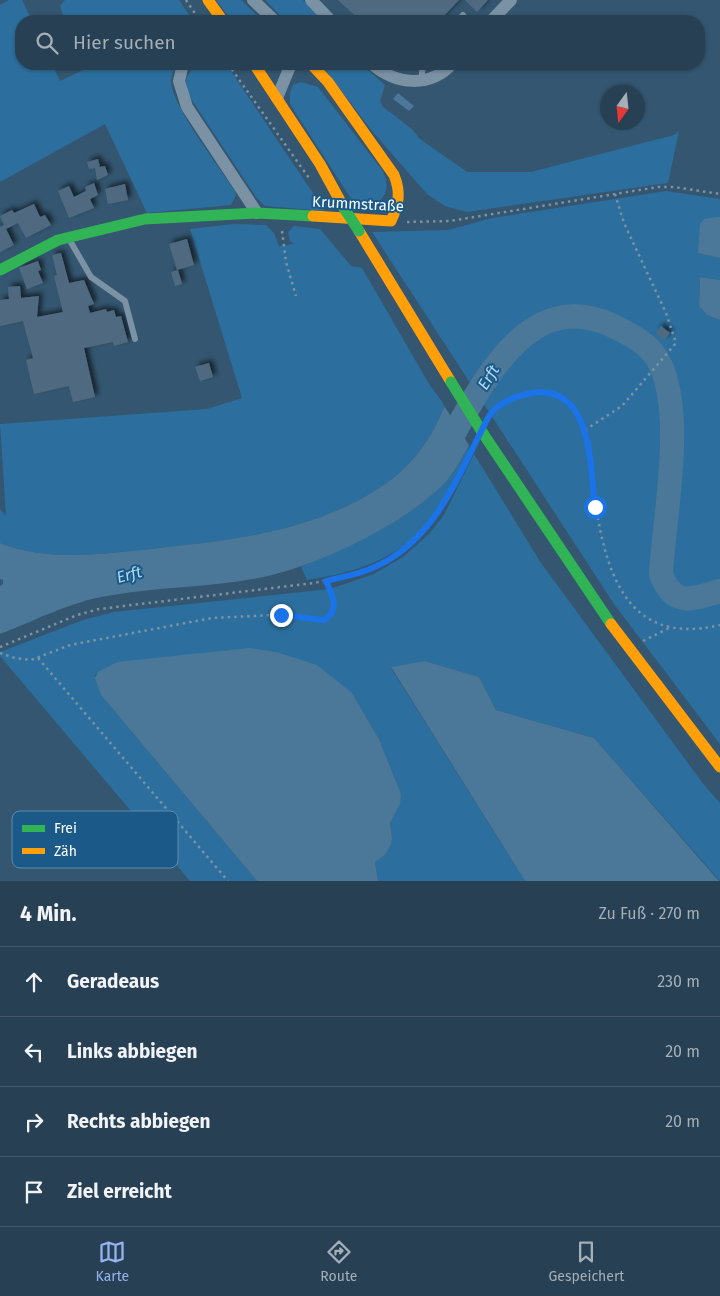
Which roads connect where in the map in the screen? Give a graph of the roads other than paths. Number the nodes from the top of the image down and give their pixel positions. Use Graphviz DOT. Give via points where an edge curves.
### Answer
graph roads {
  1 [pos="196,0"];
  2 [pos="208,0"];
  3 [pos="253,0"];
  4 [pos="310,0"];
  5 [pos="511,0"];
  6 [pos="206,15"];
  7 [pos="219,15"];
  8 [pos="269,15"];
  9 [pos="325,15"];
  10 [pos="497,15"];
  11 [pos="182,70"];
  12 [pos="258,70"];
  13 [pos="264,70"];
  14 [pos="279,70"];
  15 [pos="288,70"];
  16 [pos="319,70"];
  17 [pos="381,70"];
  18 [pos="422,70"];
  19 [pos="444,70"];
  20 [pos="421,81"];
  21 [pos="255,88"];
  22 [pos="277,98"];
  23 [pos="330,187"];
  24 [pos="257,213"];
  25 [pos="68,238"];
  26 [pos="0,270"];
  27 [pos="135,339"];
  28 [pos="720,767"];
  1 -- 6 [label="street"];
  2 -- 7 [label="street"];
  3 -- 8 [label="street"];
  4 -- 9 [label="street"];
  5 -- 10 [label="street"];
  11 -- 24 [label="street" via="179,81 187,107"];
  12 -- 22 [label="street"];
  13 -- 14 [label="street" via="271,73"];
  15 -- 22 [label="street"];
  16 -- 24 [label="street, Krummstraße" via="394,175 400,200 391,221"];
  17 -- 20 [label="street" via="392,77"];
  18 -- 20 [label="lane"];
  19 -- 20 [label="street"];
  21 -- 23 [label="street" via="317,175"];
  22 -- 23 [label="street" via="320,164"];
  23 -- 28 [label="street, bridge" via="554,542 630,651"];
  24 -- 25 [label="street, Krummstraße" via="145,219"];
  25 -- 26 [label="street, Krummstraße"];
  25 -- 27 [label="lane" via="91,277 125,301"];
}
